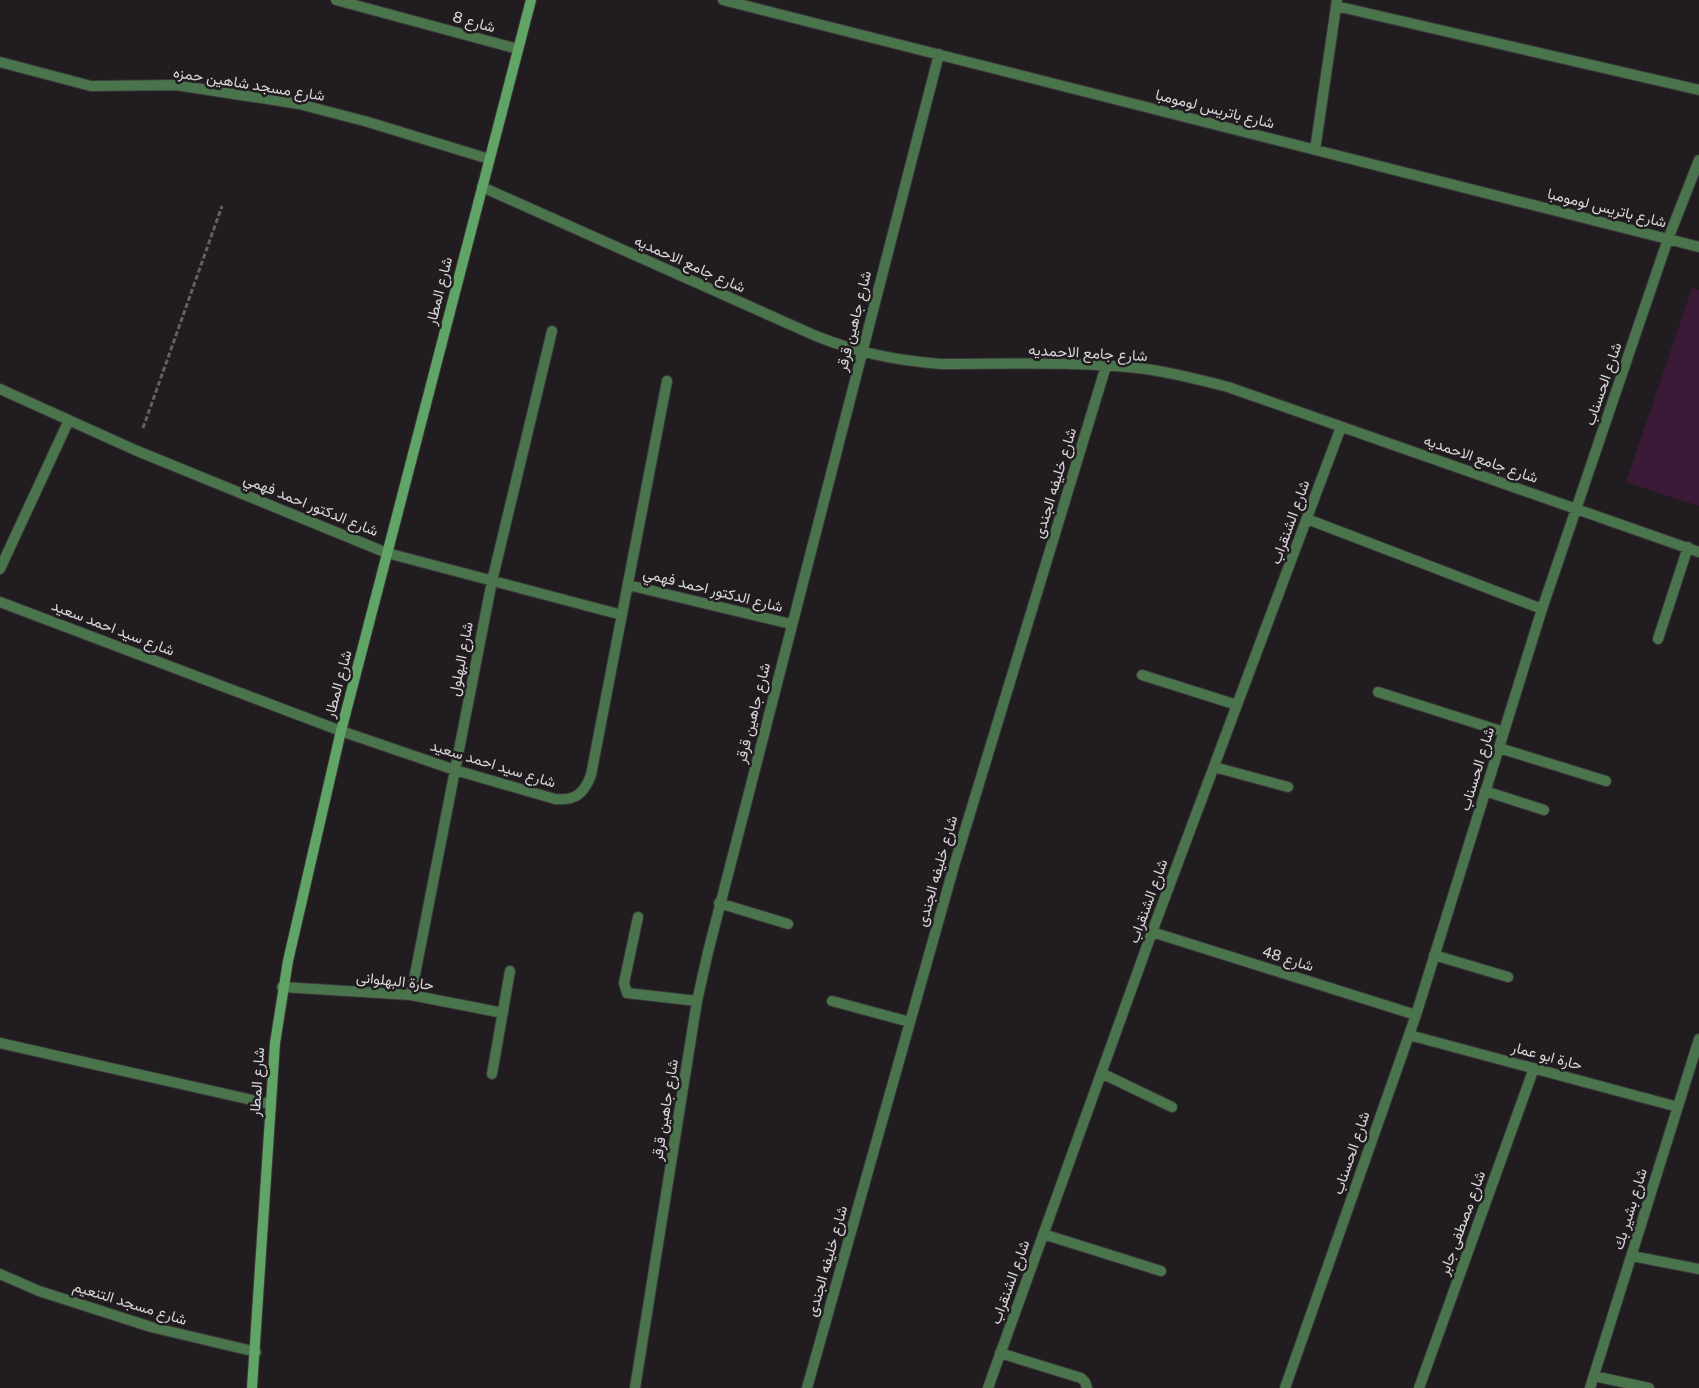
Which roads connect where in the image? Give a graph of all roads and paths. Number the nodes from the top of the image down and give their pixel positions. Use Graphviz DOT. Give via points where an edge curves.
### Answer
graph roads {
  1 [pos="336,0"];
  2 [pos="531,0"];
  3 [pos="723,0"];
  4 [pos="1336,3"];
  5 [pos="518,49"];
  6 [pos="938,54"];
  7 [pos="0,62"];
  8 [pos="1699,90"];
  9 [pos="1315,150"];
  10 [pos="489,159"];
  11 [pos="1699,160"];
  12 [pos="482,187"];
  13 [pos="222,206"];
  14 [pos="1668,239"];
  15 [pos="1699,247"];
  16 [pos="552,331"];
  17 [pos="861,352"];
  18 [pos="1106,366"];
  19 [pos="667,381"];
  20 [pos="0,389"];
  21 [pos="69,420"];
  22 [pos="1341,426"];
  23 [pos="135,450"];
  24 [pos="1576,509"];
  25 [pos="1307,519"];
  26 [pos="1688,548"];
  27 [pos="1699,552"];
  28 [pos="387,553"];
  29 [pos="0,569"];
  30 [pos="492,581"];
  31 [pos="628,585"];
  32 [pos="0,602"];
  33 [pos="1542,609"];
  34 [pos="622,615"];
  35 [pos="791,624"];
  36 [pos="1658,639"];
  37 [pos="1142,675"];
  38 [pos="1378,692"];
  39 [pos="1237,706"];
  40 [pos="341,731"];
  41 [pos="1504,732"];
  42 [pos="1499,748"];
  43 [pos="1214,767"];
  44 [pos="455,770"];
  45 [pos="1606,781"];
  46 [pos="1288,787"];
  47 [pos="1485,791"];
  48 [pos="1544,810"];
  49 [pos="719,903"];
  50 [pos="638,917"];
  51 [pos="788,924"];
  52 [pos="1152,932"];
  53 [pos="1434,955"];
  54 [pos="510,971"];
  55 [pos="1508,977"];
  56 [pos="282,987"];
  57 [pos="411,995"];
  58 [pos="698,1001"];
  59 [pos="832,1001"];
  60 [pos="503,1013"];
  61 [pos="1416,1015"];
  62 [pos="910,1022"];
  63 [pos="1409,1035"];
  64 [pos="1699,1039"];
  65 [pos="0,1043"];
  66 [pos="1534,1068"];
  67 [pos="1101,1073"];
  68 [pos="492,1074"];
  69 [pos="270,1104"];
  70 [pos="1172,1107"];
  71 [pos="1678,1107"];
  72 [pos="1043,1234"];
  73 [pos="1632,1256"];
  74 [pos="1699,1269"];
  75 [pos="1161,1271"];
  76 [pos="0,1274"];
  77 [pos="256,1352"];
  78 [pos="1000,1353"];
  79 [pos="1594,1376"];
  80 [pos="252,1388"];
  81 [pos="634,1388"];
  82 [pos="807,1388"];
  83 [pos="988,1388"];
  84 [pos="1087,1388"];
  85 [pos="1285,1388"];
  86 [pos="1419,1388"];
  87 [pos="1590,1388"];
  88 [pos="1649,1388"];
  1 -- 5 [label="street, شارع 8"];
  2 -- 5 [label="street, شارع المطار"];
  3 -- 6 [label="street, شارع باتريس لومومبا"];
  4 -- 8 [label="street"];
  4 -- 9 [label="street"];
  5 -- 10 [label="street, شارع المطار"];
  6 -- 9 [label="street, شارع باتريس لومومبا"];
  6 -- 17 [label="street, شارع جاهين قرقر"];
  7 -- 10 [label="street, شارع مسجد شاهين حمزه" via="91,86 176,85 299,104"];
  9 -- 14 [label="street, شارع باتريس لومومبا"];
  10 -- 12 [label="street, شارع المطار"];
  11 -- 14 [label="street, شارع الحسناب"];
  12 -- 17 [label="street, شارع جامع الاحمديه" via="816,336"];
  12 -- 28 [label="street, شارع المطار"];
  13 -- 23 [label="path"];
  14 -- 15 [label="street, شارع باتريس لومومبا"];
  14 -- 24 [label="street, شارع الحسناب"];
  16 -- 30 [label="street, شارع البهلول"];
  17 -- 18 [label="street, شارع جامع الاحمديه" via="940,364"];
  17 -- 35 [label="street, شارع جاهين قرقر"];
  18 -- 22 [label="street, شارع جامع الاحمديه" via="1188,377 1228,387"];
  18 -- 62 [label="street, شارع خليفه الجندى" via="954,866"];
  19 -- 31 [label="street, شارع سيد احمد سعيد"];
  20 -- 21 [label="street, شارع الدكتور احمد فهمي"];
  21 -- 23 [label="street, شارع الدكتور احمد فهمي"];
  21 -- 29 [label="street"];
  22 -- 24 [label="street, شارع جامع الاحمديه"];
  22 -- 25 [label="street, شارع الشنقراب"];
  23 -- 28 [label="street, شارع الدكتور احمد فهمي"];
  24 -- 26 [label="street, شارع جامع الاحمديه"];
  24 -- 33 [label="street, شارع الحسناب"];
  25 -- 33 [label="street"];
  25 -- 39 [label="street, شارع الشنقراب"];
  26 -- 27 [label="street, شارع جامع الاحمديه"];
  26 -- 36 [label="street"];
  28 -- 30 [label="street, شارع الدكتور احمد فهمي"];
  28 -- 40 [label="street, شارع المطار"];
  30 -- 34 [label="street, شارع الدكتور احمد فهمي"];
  30 -- 44 [label="street, شارع البهلول"];
  31 -- 34 [label="street, شارع سيد احمد سعيد"];
  31 -- 35 [label="street, شارع الدكتور احمد فهمي"];
  32 -- 40 [label="street, شارع سيد احمد سعيد"];
  33 -- 41 [label="street, شارع الحسناب"];
  34 -- 44 [label="street, شارع سيد احمد سعيد" via="591,775 578,795 567,800 555,799"];
  35 -- 49 [label="street, شارع جاهين قرقر"];
  37 -- 39 [label="street"];
  38 -- 41 [label="street"];
  39 -- 43 [label="street, شارع الشنقراب"];
  40 -- 44 [label="street, شارع سيد احمد سعيد"];
  40 -- 56 [label="street, شارع المطار"];
  41 -- 42 [label="street, شارع الحسناب"];
  42 -- 45 [label="street"];
  42 -- 47 [label="street, شارع الحسناب"];
  43 -- 46 [label="street"];
  43 -- 52 [label="street, شارع الشنقراب"];
  44 -- 57 [label="street, شارع البهلول"];
  47 -- 48 [label="street"];
  47 -- 53 [label="street, شارع الحسناب"];
  49 -- 51 [label="street"];
  49 -- 58 [label="street, شارع جاهين قرقر"];
  50 -- 58 [label="street" via="624,984 627,993"];
  52 -- 61 [label="street, شارع 48"];
  52 -- 67 [label="street, شارع الشنقراب"];
  53 -- 55 [label="street"];
  53 -- 61 [label="street, شارع الحسناب"];
  54 -- 60 [label="street"];
  56 -- 57 [label="street, حارة البهلوانى"];
  56 -- 69 [label="street, شارع المطار"];
  57 -- 60 [label="street, حارة البهلوانى"];
  58 -- 81 [label="street, شارع جاهين قرقر"];
  59 -- 62 [label="street"];
  60 -- 68 [label="street"];
  61 -- 63 [label="street, شارع الحسناب"];
  62 -- 82 [label="street, شارع خليفه الجندى"];
  63 -- 66 [label="street, حارة ابو عمار"];
  63 -- 85 [label="street, شارع الحسناب"];
  64 -- 71 [label="street, شارع بشير بك"];
  65 -- 69 [label="street"];
  66 -- 71 [label="street, حارة ابو عمار"];
  66 -- 86 [label="street, شارع مصطفى جابر"];
  67 -- 70 [label="street"];
  67 -- 72 [label="street, شارع الشنقراب"];
  69 -- 77 [label="street, شارع المطار"];
  71 -- 73 [label="street, شارع بشير بك"];
  72 -- 75 [label="street"];
  72 -- 78 [label="street, شارع الشنقراب"];
  73 -- 74 [label="street"];
  73 -- 79 [label="street, شارع بشير بك"];
  76 -- 77 [label="street, شارع مسجد التنعيم" via="39,1291 151,1328"];
  77 -- 80 [label="street, شارع المطار"];
  78 -- 83 [label="street, شارع الشنقراب"];
  78 -- 84 [label="street" via="1081,1378"];
  79 -- 87 [label="street, شارع بشير بك"];
  79 -- 88 [label="street"];
}
